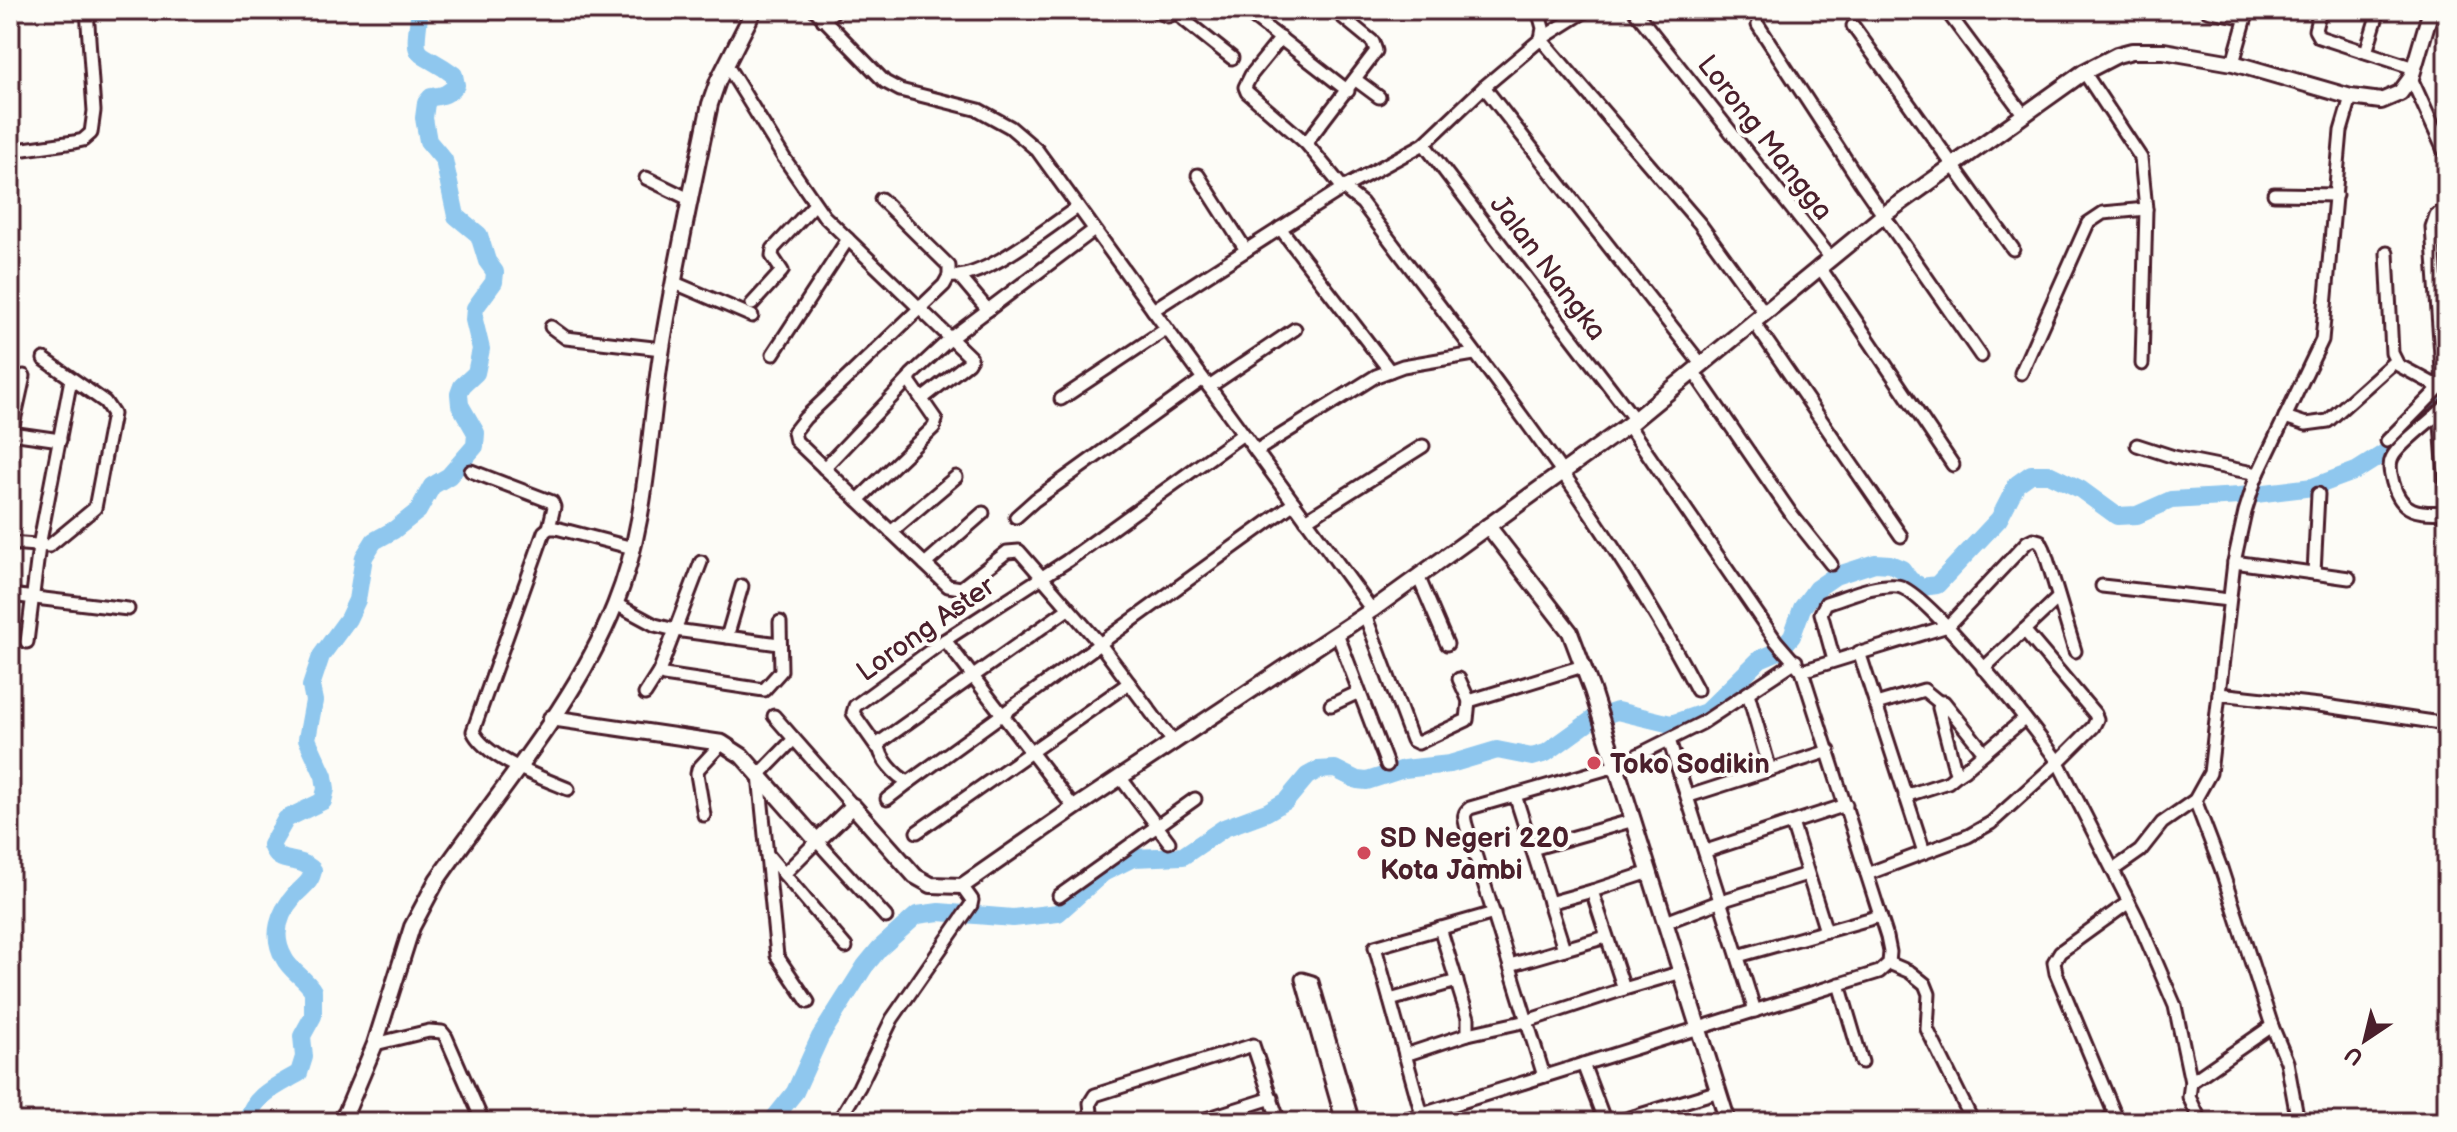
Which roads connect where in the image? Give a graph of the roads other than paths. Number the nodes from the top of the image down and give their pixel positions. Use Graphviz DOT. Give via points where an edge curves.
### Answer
graph roads {
  1 [pos="87,10"];
  2 [pos="754,10"];
  3 [pos="836,10"];
  4 [pos="1154,10"];
  5 [pos="1183,10"];
  6 [pos="1244,10"];
  7 [pos="1334,10"];
  8 [pos="1538,10"];
  9 [pos="1587,10"];
  10 [pos="1634,10"];
  11 [pos="1946,10"];
  12 [pos="2207,10"];
  13 [pos="2320,10"];
  14 [pos="2379,10"];
  15 [pos="2431,10"];
  16 [pos="1347,14"];
  17 [pos="2247,14"];
  18 [pos="819,15"];
  19 [pos="1758,25"];
  20 [pos="1853,26"];
  21 [pos="1281,38"];
  22 [pos="1541,39"];
  23 [pos="2366,52"];
  24 [pos="1232,58"];
  25 [pos="2233,63"];
  26 [pos="726,64"];
  27 [pos="2084,72"];
  28 [pos="2412,73"];
  29 [pos="1356,80"];
  30 [pos="1484,87"];
  31 [pos="1348,91"];
  32 [pos="1379,97"];
  33 [pos="2351,97"];
  34 [pos="2024,115"];
  35 [pos="1306,143"];
  36 [pos="1424,144"];
  37 [pos="10,151"];
  38 [pos="2447,157"];
  39 [pos="1954,164"];
  40 [pos="1198,175"];
  41 [pos="646,178"];
  42 [pos="1343,188"];
  43 [pos="2274,194"];
  44 [pos="2336,195"];
  45 [pos="881,199"];
  46 [pos="691,200"];
  47 [pos="815,204"];
  48 [pos="1078,207"];
  49 [pos="2146,209"];
  50 [pos="2447,210"];
  51 [pos="1885,214"];
  52 [pos="1280,228"];
  53 [pos="1094,230"];
  54 [pos="848,239"];
  55 [pos="2013,249"];
  56 [pos="1246,250"];
  57 [pos="2387,253"];
  58 [pos="1825,262"];
  59 [pos="954,276"];
  60 [pos="675,283"];
  61 [pos="921,307"];
  62 [pos="988,310"];
  63 [pos="1153,310"];
  64 [pos="1759,317"];
  65 [pos="551,327"];
  66 [pos="1166,329"];
  67 [pos="1295,329"];
  68 [pos="952,337"];
  69 [pos="662,349"];
  70 [pos="773,354"];
  71 [pos="1474,354"];
  72 [pos="1981,356"];
  73 [pos="44,359"];
  74 [pos="2395,361"];
  75 [pos="2142,364"];
  76 [pos="1697,368"];
  77 [pos="1390,371"];
  78 [pos="2021,373"];
  79 [pos="24,376"];
  80 [pos="71,379"];
  81 [pos="909,379"];
  82 [pos="1206,383"];
  83 [pos="2443,384"];
  84 [pos="922,399"];
  85 [pos="1061,399"];
  86 [pos="2444,409"];
  87 [pos="2285,417"];
  88 [pos="1632,422"];
  89 [pos="1243,434"];
  90 [pos="10,436"];
  91 [pos="60,440"];
  92 [pos="2387,441"];
  93 [pos="2137,445"];
  94 [pos="1423,446"];
  95 [pos="1256,451"];
  96 [pos="1953,465"];
  97 [pos="824,468"];
  98 [pos="471,471"];
  99 [pos="1562,473"];
  100 [pos="956,477"];
  101 [pos="2256,477"];
  102 [pos="2318,494"];
  103 [pos="2447,497"];
  104 [pos="858,500"];
  105 [pos="1294,503"];
  106 [pos="2447,512"];
  107 [pos="983,513"];
  108 [pos="1016,517"];
  109 [pos="1306,520"];
  110 [pos="1488,526"];
  111 [pos="549,528"];
  112 [pos="891,532"];
  113 [pos="1901,536"];
  114 [pos="10,543"];
  115 [pos="39,546"];
  116 [pos="633,548"];
  117 [pos="701,562"];
  118 [pos="2234,562"];
  119 [pos="925,564"];
  120 [pos="1831,564"];
  121 [pos="2314,573"];
  122 [pos="1418,576"];
  123 [pos="1041,577"];
  124 [pos="2349,578"];
  125 [pos="742,586"];
  126 [pos="2102,586"];
  127 [pos="10,595"];
  128 [pos="33,597"];
  129 [pos="2058,598"];
  130 [pos="2229,600"];
  131 [pos="616,604"];
  132 [pos="128,609"];
  133 [pos="1068,609"];
  134 [pos="1368,612"];
  135 [pos="780,622"];
  136 [pos="1948,626"];
  137 [pos="675,630"];
  138 [pos="2024,630"];
  139 [pos="1337,633"];
  140 [pos="727,637"];
  141 [pos="945,640"];
  142 [pos="27,642"];
  143 [pos="779,644"];
  144 [pos="1100,644"];
  145 [pos="1447,644"];
  146 [pos="2075,651"];
  147 [pos="1859,652"];
  148 [pos="1834,660"];
  149 [pos="1583,666"];
  150 [pos="1799,666"];
  151 [pos="1983,669"];
  152 [pos="659,672"];
  153 [pos="973,678"];
  154 [pos="1459,679"];
  155 [pos="1129,683"];
  156 [pos="1697,690"];
  157 [pos="1359,692"];
  158 [pos="1748,693"];
  159 [pos="645,694"];
  160 [pos="2219,694"];
  161 [pos="1469,701"];
  162 [pos="1940,703"];
  163 [pos="1876,704"];
  164 [pos="1331,705"];
  165 [pos="1001,715"];
  166 [pos="774,716"];
  167 [pos="551,718"];
  168 [pos="2024,719"];
  169 [pos="2447,724"];
  170 [pos="794,739"];
  171 [pos="1669,740"];
  172 [pos="722,743"];
  173 [pos="1174,743"];
  174 [pos="877,747"];
  175 [pos="1031,751"];
  176 [pos="1829,751"];
  177 [pos="1984,752"];
  178 [pos="2058,762"];
  179 [pos="1387,765"];
  180 [pos="1616,766"];
  181 [pos="517,768"];
  182 [pos="1770,770"];
  183 [pos="1959,773"];
  184 [pos="759,775"];
  185 [pos="1120,777"];
  186 [pos="909,782"];
  187 [pos="568,789"];
  188 [pos="1515,795"];
  189 [pos="1689,796"];
  190 [pos="1905,796"];
  191 [pos="887,799"];
  192 [pos="1195,799"];
  193 [pos="2195,800"];
  194 [pos="1846,805"];
  195 [pos="853,806"];
  196 [pos="1074,808"];
  197 [pos="704,815"];
  198 [pos="1634,820"];
  199 [pos="1792,823"];
  200 [pos="1156,826"];
  201 [pos="917,832"];
  202 [pos="817,841"];
  203 [pos="1169,842"];
  204 [pos="1532,849"];
  205 [pos="1706,851"];
  206 [pos="1924,852"];
  207 [pos="766,853"];
  208 [pos="2113,870"];
  209 [pos="1650,872"];
  210 [pos="784,874"];
  211 [pos="1807,874"];
  212 [pos="1867,874"];
  213 [pos="962,886"];
  214 [pos="1592,891"];
  215 [pos="1059,896"];
  216 [pos="1721,901"];
  217 [pos="2129,902"];
  218 [pos="1549,903"];
  219 [pos="1494,913"];
  220 [pos="1880,916"];
  221 [pos="886,917"];
  222 [pos="1666,922"];
  223 [pos="1440,928"];
  224 [pos="1826,931"];
  225 [pos="1606,937"];
  226 [pos="846,947"];
  227 [pos="1564,949"];
  228 [pos="1738,956"];
  229 [pos="1889,963"];
  230 [pos="1510,965"];
  231 [pos="1682,972"];
  232 [pos="1457,981"];
  233 [pos="1839,984"];
  234 [pos="1624,989"];
  235 [pos="1390,1000"];
  236 [pos="808,1002"];
  237 [pos="1755,1011"];
  238 [pos="1527,1021"];
  239 [pos="2272,1026"];
  240 [pos="1700,1028"];
  241 [pos="1468,1034"];
  242 [pos="375,1044"];
  243 [pos="1405,1055"];
  244 [pos="1862,1062"];
  245 [pos="1583,1064"];
  246 [pos="1544,1076"];
  247 [pos="2191,1082"];
  248 [pos="1719,1091"];
  249 [pos="1272,1098"];
  250 [pos="1660,1117"];
  251 [pos="1423,1118"];
  252 [pos="2117,1118"];
  253 [pos="339,1122"];
  254 [pos="483,1122"];
  255 [pos="838,1122"];
  256 [pos="1092,1122"];
  257 [pos="1196,1122"];
  258 [pos="1279,1122"];
  259 [pos="1343,1122"];
  260 [pos="1353,1122"];
  261 [pos="1397,1122"];
  262 [pos="1605,1122"];
  263 [pos="1617,1122"];
  264 [pos="1728,1122"];
  265 [pos="1973,1122"];
  266 [pos="2104,1122"];
  267 [pos="2201,1122"];
  268 [pos="2298,1122"];
  1 -- 37 [label="street" via="91,133 83,140"];
  2 -- 26 [label="street"];
  3 -- 18 [label="street"];
  4 -- 5 [label="street" via="1168,16"];
  5 -- 24 [label="street" via="1183,19"];
  6 -- 21 [label="street"];
  7 -- 16 [label="street"];
  8 -- 22 [label="street"];
  9 -- 22 [label="street"];
  10 -- 58 [label="street, Lorong Mangga"];
  11 -- 34 [label="street"];
  12 -- 17 [label="street"];
  13 -- 23 [label="street" via="2316,35"];
  14 -- 23 [label="street"];
  15 -- 28 [label="street"];
  16 -- 29 [label="street" via="1376,48"];
  17 -- 25 [label="street"];
  18 -- 48 [label="street" via="892,87 979,110 1010,127 1037,150"];
  19 -- 51 [label="street"];
  20 -- 39 [label="street"];
  21 -- 31 [label="street"];
  21 -- 35 [label="street" via="1245,87"];
  22 -- 30 [label="street"];
  22 -- 64 [label="street" via="1700,224"];
  23 -- 28 [label="street"];
  25 -- 27 [label="street" via="2148,50 2117,55"];
  25 -- 33 [label="street"];
  26 -- 46 [label="street" via="710,104"];
  26 -- 47 [label="street"];
  27 -- 34 [label="street"];
  27 -- 49 [label="street" via="2138,153"];
  28 -- 33 [label="street" via="2391,98"];
  28 -- 38 [label="street"];
  29 -- 31 [label="street"];
  29 -- 32 [label="street"];
  30 -- 36 [label="street"];
  30 -- 76 [label="street"];
  31 -- 35 [label="street"];
  33 -- 44 [label="street" via="2341,131"];
  34 -- 39 [label="street"];
  35 -- 42 [label="street"];
  36 -- 42 [label="street"];
  36 -- 88 [label="street, Jalan Nangka"];
  39 -- 51 [label="street"];
  39 -- 55 [label="street"];
  40 -- 56 [label="street"];
  41 -- 46 [label="street"];
  42 -- 52 [label="street"];
  42 -- 71 [label="street" via="1362,203"];
  43 -- 44 [label="street"];
  44 -- 87 [label="street" via="2322,340"];
  45 -- 59 [label="street"];
  46 -- 60 [label="street"];
  47 -- 54 [label="street"];
  47 -- 60 [label="street" via="773,249 782,273 752,310"];
  48 -- 53 [label="street"];
  48 -- 59 [label="street" via="984,269"];
  49 -- 75 [label="street"];
  49 -- 78 [label="street" via="2103,213 2088,223"];
  50 -- 83 [label="street" via="2436,215 2432,227"];
  51 -- 58 [label="street"];
  51 -- 72 [label="street"];
  52 -- 56 [label="street"];
  52 -- 77 [label="street"];
  53 -- 62 [label="street"];
  53 -- 63 [label="street"];
  54 -- 61 [label="street"];
  54 -- 70 [label="street"];
  56 -- 63 [label="street"];
  57 -- 74 [label="street"];
  58 -- 64 [label="street"];
  58 -- 96 [label="street, Lorong Mangga"];
  59 -- 61 [label="street"];
  59 -- 62 [label="street"];
  60 -- 69 [label="street"];
  61 -- 68 [label="street"];
  61 -- 97 [label="street" via="794,432 796,441"];
  62 -- 68 [label="street"];
  63 -- 66 [label="street"];
  64 -- 76 [label="street"];
  64 -- 113 [label="street"];
  65 -- 69 [label="street" via="566,338"];
  66 -- 82 [label="street"];
  66 -- 85 [label="street"];
  67 -- 82 [label="street"];
  68 -- 81 [label="street"];
  68 -- 84 [label="street" via="971,360"];
  69 -- 116 [label="street"];
  71 -- 77 [label="street"];
  71 -- 99 [label="street"];
  73 -- 80 [label="street"];
  74 -- 83 [label="street"];
  74 -- 87 [label="street" via="2328,421 2306,424"];
  76 -- 88 [label="street"];
  76 -- 120 [label="street" via="1792,515"];
  77 -- 95 [label="street"];
  79 -- 90 [label="street"];
  80 -- 91 [label="street"];
  80 -- 115 [label="street" via="110,407 111,429 95,508 49,546"];
  81 -- 84 [label="street"];
  81 -- 97 [label="street"];
  82 -- 89 [label="street"];
  82 -- 108 [label="street"];
  83 -- 92 [label="street"];
  84 -- 104 [label="street" via="936,420 934,427"];
  86 -- 103 [label="street"];
  86 -- 106 [label="street" via="2394,454 2390,472 2396,497 2404,505 2427,513"];
  87 -- 101 [label="street"];
  88 -- 99 [label="street"];
  88 -- 150 [label="street, Jalan Nangka" via="1776,641"];
  89 -- 95 [label="street"];
  89 -- 123 [label="street, Lorong Aster"];
  90 -- 91 [label="street"];
  91 -- 115 [label="street"];
  93 -- 101 [label="street"];
  94 -- 109 [label="street"];
  95 -- 105 [label="street"];
  97 -- 104 [label="street"];
  98 -- 111 [label="street" via="552,502"];
  99 -- 110 [label="street"];
  99 -- 156 [label="street" via="1661,624"];
  100 -- 112 [label="street"];
  101 -- 118 [label="street"];
  102 -- 121 [label="street"];
  104 -- 112 [label="street"];
  105 -- 109 [label="street"];
  105 -- 144 [label="street"];
  107 -- 119 [label="street"];
  109 -- 134 [label="street"];
  110 -- 122 [label="street"];
  110 -- 149 [label="street" via="1570,632"];
  111 -- 116 [label="street"];
  111 -- 181 [label="street" via="540,538 473,731"];
  112 -- 119 [label="street"];
  114 -- 115 [label="street"];
  115 -- 128 [label="street"];
  116 -- 131 [label="street"];
  117 -- 137 [label="street"];
  118 -- 121 [label="street"];
  118 -- 130 [label="street"];
  119 -- 123 [label="street" via="948,586 961,588 1007,552 1019,551"];
  121 -- 124 [label="street"];
  122 -- 134 [label="street"];
  122 -- 145 [label="street"];
  123 -- 133 [label="street"];
  123 -- 141 [label="street, Lorong Aster"];
  125 -- 140 [label="street"];
  126 -- 130 [label="street"];
  127 -- 128 [label="street"];
  128 -- 132 [label="street"];
  128 -- 142 [label="street"];
  129 -- 136 [label="street" via="2043,544 2031,539"];
  129 -- 138 [label="street"];
  129 -- 146 [label="street"];
  130 -- 160 [label="street"];
  131 -- 137 [label="street"];
  131 -- 167 [label="street"];
  133 -- 144 [label="street"];
  133 -- 153 [label="street"];
  134 -- 139 [label="street"];
  134 -- 161 [label="street" via="1412,740 1418,743 1465,722"];
  135 -- 143 [label="street"];
  136 -- 147 [label="street"];
  136 -- 148 [label="street" via="1908,589 1872,588 1822,608"];
  136 -- 151 [label="street"];
  137 -- 140 [label="street"];
  137 -- 152 [label="street"];
  138 -- 151 [label="street"];
  138 -- 178 [label="street" via="2097,719"];
  139 -- 157 [label="street"];
  139 -- 173 [label="street"];
  140 -- 143 [label="street"];
  141 -- 153 [label="street"];
  141 -- 174 [label="street, Lorong Aster" via="855,706 853,713"];
  143 -- 152 [label="street" via="781,671 764,690"];
  144 -- 155 [label="street"];
  144 -- 165 [label="street"];
  147 -- 148 [label="street"];
  147 -- 163 [label="street"];
  148 -- 150 [label="street"];
  149 -- 161 [label="street"];
  149 -- 180 [label="street"];
  150 -- 158 [label="street"];
  150 -- 176 [label="street"];
  151 -- 168 [label="street"];
  152 -- 159 [label="street"];
  153 -- 165 [label="street"];
  153 -- 174 [label="street"];
  154 -- 161 [label="street"];
  155 -- 173 [label="street"];
  155 -- 175 [label="street"];
  157 -- 164 [label="street"];
  157 -- 179 [label="street"];
  158 -- 171 [label="street"];
  158 -- 182 [label="street"];
  160 -- 169 [label="street"];
  160 -- 193 [label="street" via="2210,770"];
  162 -- 163 [label="street" via="1924,690"];
  162 -- 177 [label="street"];
  162 -- 183 [label="street"];
  163 -- 190 [label="street"];
  165 -- 175 [label="street"];
  165 -- 186 [label="street"];
  166 -- 170 [label="street"];
  167 -- 172 [label="street"];
  167 -- 181 [label="street"];
  168 -- 177 [label="street"];
  168 -- 178 [label="street"];
  170 -- 184 [label="street"];
  170 -- 195 [label="street"];
  171 -- 180 [label="street"];
  171 -- 189 [label="street"];
  172 -- 184 [label="street"];
  172 -- 197 [label="street" via="698,769"];
  173 -- 185 [label="street"];
  174 -- 186 [label="street"];
  175 -- 196 [label="street"];
  175 -- 201 [label="street"];
  176 -- 182 [label="street"];
  176 -- 194 [label="street"];
  177 -- 183 [label="street"];
  178 -- 206 [label="street" via="1991,823"];
  178 -- 208 [label="street"];
  180 -- 188 [label="street"];
  180 -- 198 [label="street"];
  181 -- 187 [label="street"];
  181 -- 242 [label="street" via="420,908"];
  182 -- 189 [label="street"];
  183 -- 190 [label="street"];
  184 -- 202 [label="street"];
  184 -- 207 [label="street"];
  185 -- 196 [label="street"];
  185 -- 200 [label="street"];
  186 -- 191 [label="street"];
  188 -- 204 [label="street"];
  188 -- 219 [label="street" via="1470,808 1464,816"];
  189 -- 205 [label="street"];
  190 -- 206 [label="street"];
  192 -- 200 [label="street"];
  193 -- 208 [label="street"];
  193 -- 239 [label="street"];
  194 -- 199 [label="street"];
  194 -- 212 [label="street"];
  195 -- 202 [label="street"];
  195 -- 213 [label="street" via="915,876 931,885"];
  196 -- 213 [label="street"];
  198 -- 204 [label="street"];
  198 -- 209 [label="street"];
  199 -- 205 [label="street"];
  199 -- 211 [label="street"];
  200 -- 203 [label="street"];
  200 -- 215 [label="street"];
  202 -- 210 [label="street"];
  202 -- 221 [label="street"];
  204 -- 218 [label="street"];
  205 -- 216 [label="street"];
  206 -- 212 [label="street"];
  207 -- 210 [label="street"];
  207 -- 236 [label="street" via="777,956"];
  208 -- 217 [label="street"];
  209 -- 214 [label="street"];
  209 -- 222 [label="street"];
  210 -- 226 [label="street"];
  211 -- 216 [label="street"];
  211 -- 224 [label="street"];
  212 -- 220 [label="street"];
  213 -- 255 [label="street" via="972,900 969,907 892,1019"];
  214 -- 218 [label="street"];
  214 -- 225 [label="street"];
  216 -- 222 [label="street"];
  216 -- 228 [label="street"];
  217 -- 247 [label="street" via="2175,1006"];
  217 -- 252 [label="street" via="2060,952 2054,962"];
  218 -- 227 [label="street"];
  219 -- 223 [label="street"];
  219 -- 230 [label="street"];
  220 -- 224 [label="street"];
  220 -- 229 [label="street"];
  222 -- 231 [label="street"];
  223 -- 232 [label="street"];
  223 -- 235 [label="street" via="1375,947"];
  224 -- 228 [label="street"];
  225 -- 227 [label="street"];
  225 -- 234 [label="street"];
  227 -- 230 [label="street"];
  228 -- 237 [label="street"];
  229 -- 233 [label="street" via="1879,972"];
  229 -- 265 [label="street" via="1925,984 1929,1036"];
  230 -- 238 [label="street"];
  231 -- 234 [label="street"];
  231 -- 240 [label="street"];
  232 -- 235 [label="street"];
  232 -- 241 [label="street" via="1470,1023"];
  233 -- 237 [label="street"];
  233 -- 244 [label="street"];
  234 -- 238 [label="street"];
  235 -- 243 [label="street"];
  237 -- 240 [label="street"];
  238 -- 241 [label="street"];
  238 -- 246 [label="street"];
  239 -- 247 [label="street"];
  239 -- 268 [label="street" via="2287,1062"];
  240 -- 245 [label="street"];
  240 -- 248 [label="street"];
  241 -- 243 [label="street"];
  242 -- 253 [label="street"];
  242 -- 254 [label="street" via="442,1032"];
  243 -- 251 [label="street"];
  245 -- 246 [label="street"];
  245 -- 262 [label="street"];
  246 -- 251 [label="street"];
  247 -- 267 [label="street" via="2189,1097"];
  248 -- 250 [label="street"];
  248 -- 264 [label="street"];
  249 -- 256 [label="street" via="1253,1045 1095,1095 1090,1103"];
  249 -- 257 [label="street"];
  249 -- 258 [label="street"];
  250 -- 263 [label="street"];
  251 -- 261 [label="street"];
  252 -- 266 [label="street"];
  259 -- 260 [label="street" via="1302,979 1312,982"];
}
